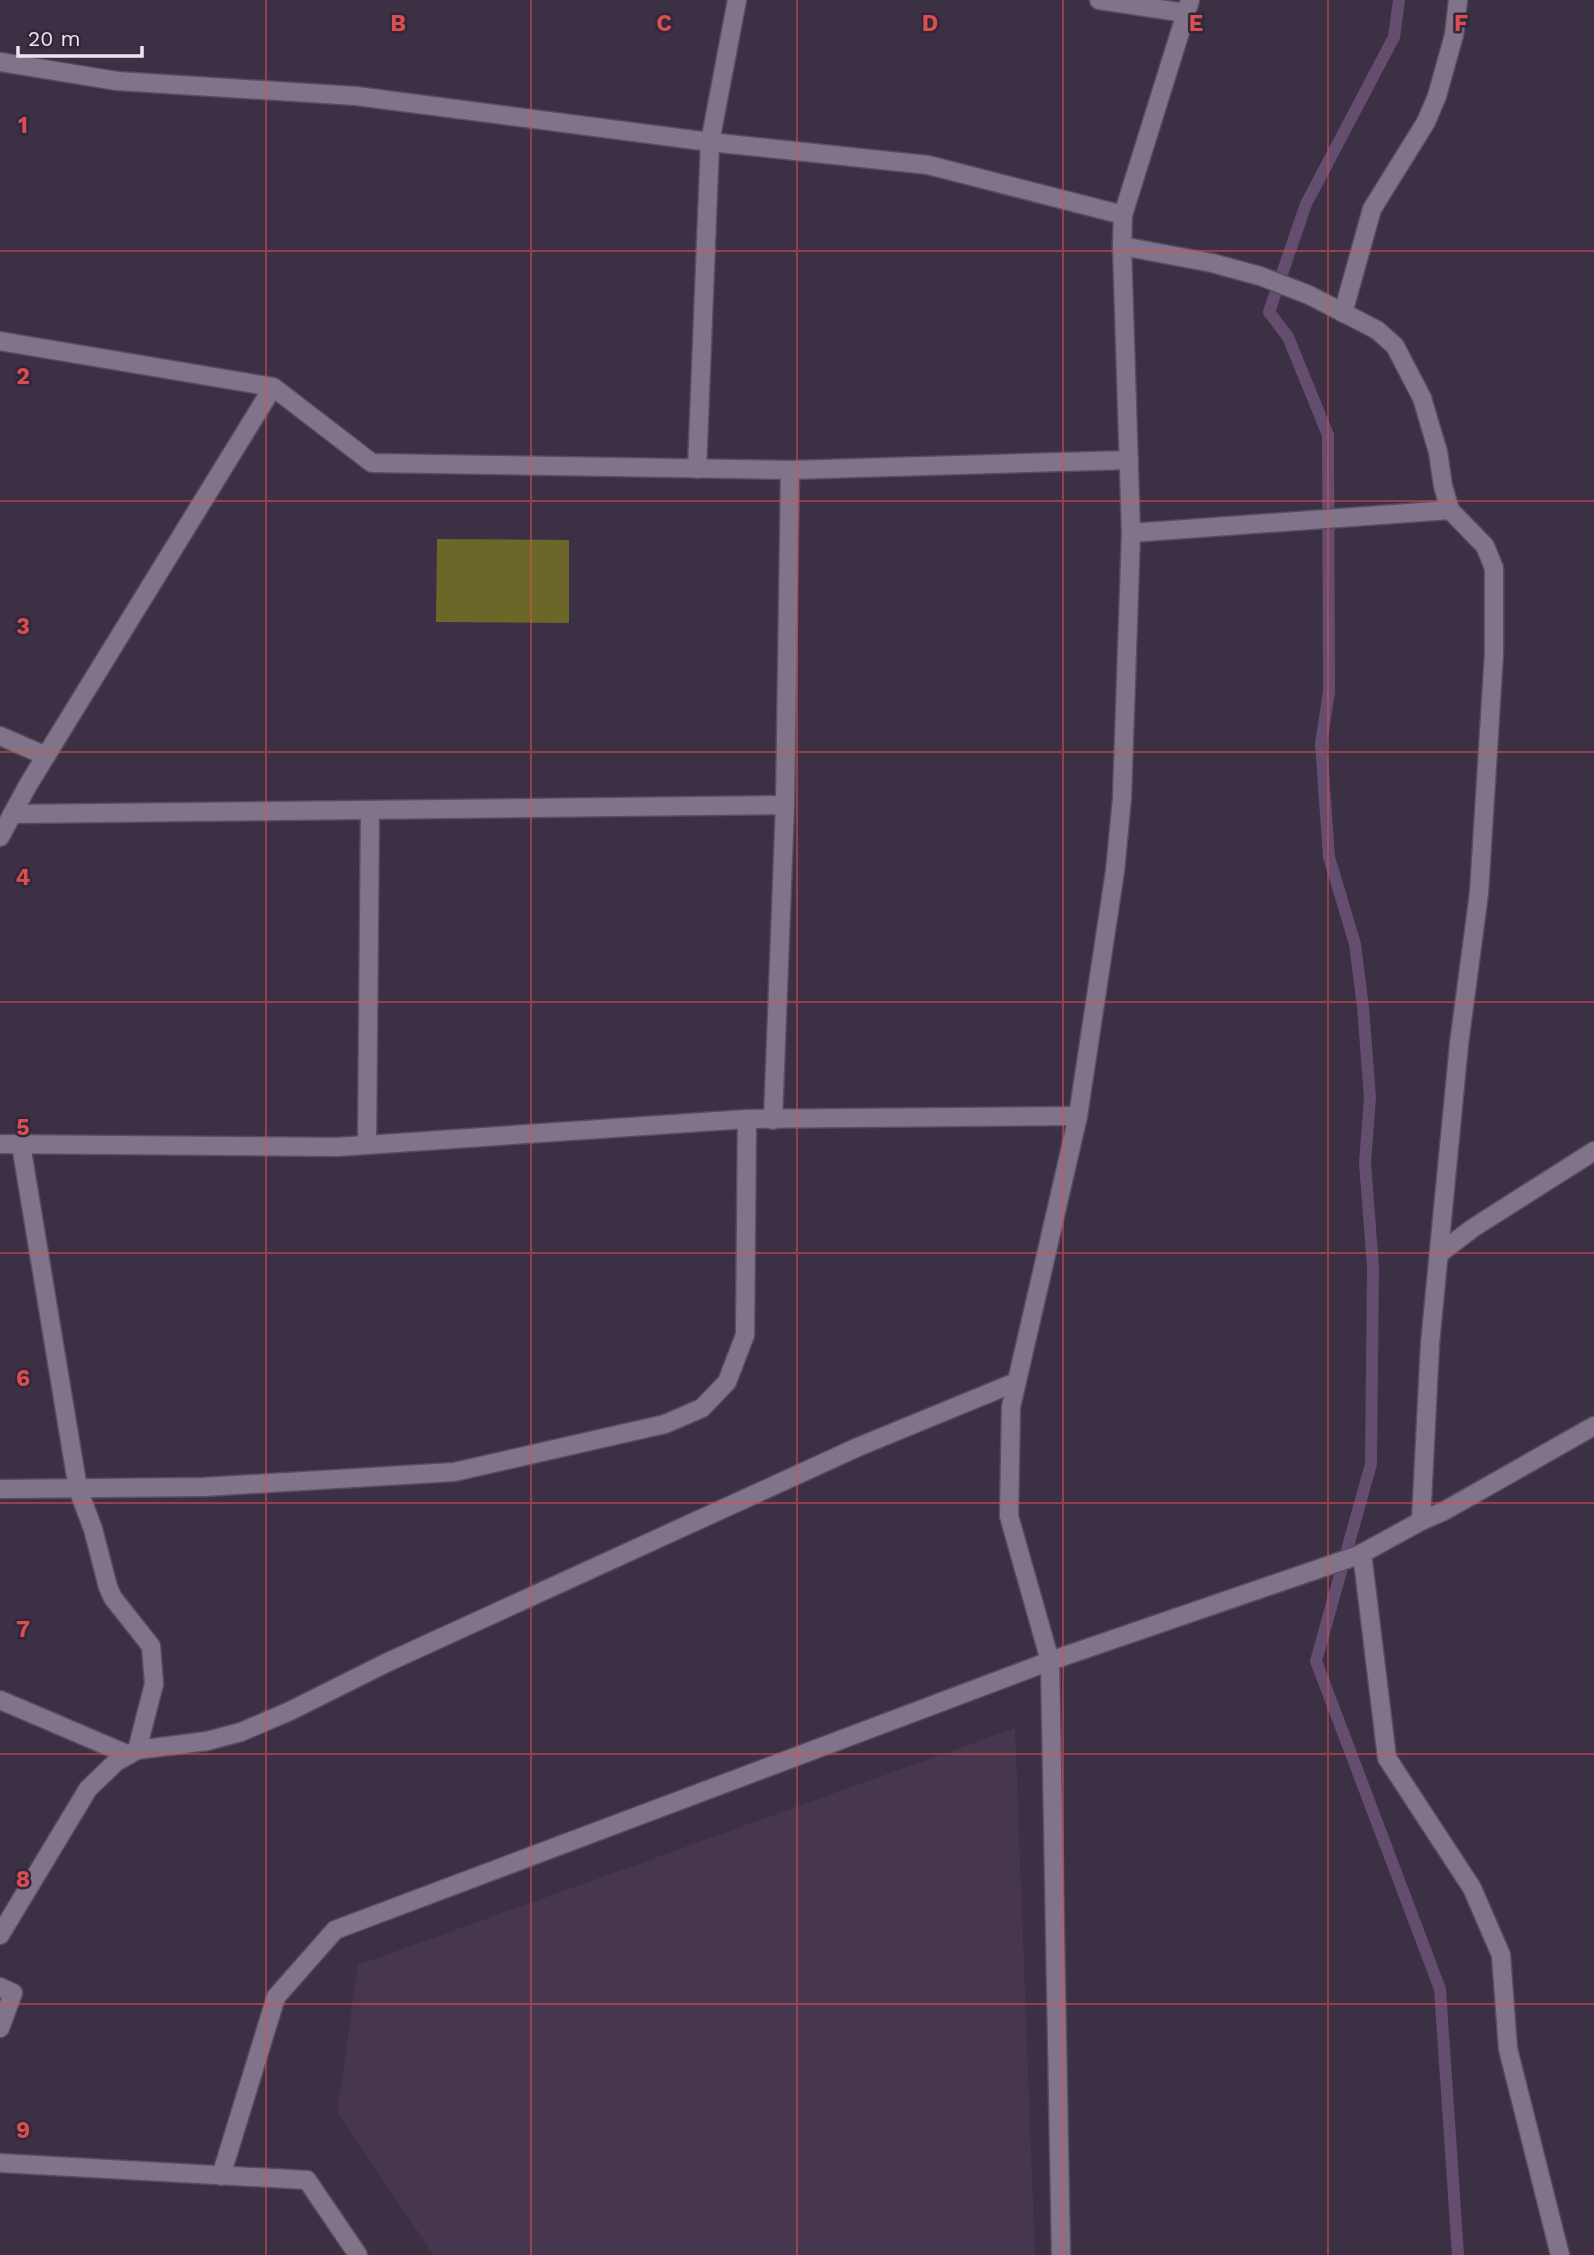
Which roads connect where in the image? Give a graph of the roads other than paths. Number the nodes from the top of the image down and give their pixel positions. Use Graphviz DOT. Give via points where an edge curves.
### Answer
graph roads {
  1 [pos="737,0"];
  2 [pos="1099,0"];
  3 [pos="1458,0"];
  4 [pos="1188,6"];
  5 [pos="0,62"];
  6 [pos="710,142"];
  7 [pos="1123,215"];
  8 [pos="1122,246"];
  9 [pos="1343,313"];
  10 [pos="0,341"];
  11 [pos="272,387"];
  12 [pos="1129,460"];
  13 [pos="697,469"];
  14 [pos="790,470"];
  15 [pos="1450,510"];
  16 [pos="1131,533"];
  17 [pos="0,736"];
  18 [pos="46,756"];
  19 [pos="785,805"];
  20 [pos="370,810"];
  21 [pos="12,814"];
  22 [pos="0,837"];
  23 [pos="1078,1116"];
  24 [pos="747,1119"];
  25 [pos="773,1120"];
  26 [pos="0,1144"];
  27 [pos="22,1145"];
  28 [pos="367,1145"];
  29 [pos="1594,1151"];
  30 [pos="1440,1253"];
  31 [pos="1016,1382"];
  32 [pos="1594,1426"];
  33 [pos="0,1489"];
  34 [pos="78,1489"];
  35 [pos="1421,1521"];
  36 [pos="1361,1554"];
  37 [pos="1050,1661"];
  38 [pos="0,1700"];
  39 [pos="133,1752"];
  40 [pos="0,1935"];
  41 [pos="0,1987"];
  42 [pos="0,2028"];
  43 [pos="0,2162"];
  44 [pos="221,2176"];
  45 [pos="358,2255"];
  46 [pos="1061,2255"];
  47 [pos="1560,2255"];
  1 -- 6 [label="street"];
  2 -- 4 [label="street"];
  3 -- 9 [label="street" via="1454,35 1437,96 1372,209"];
  4 -- 7 [label="street"];
  5 -- 6 [label="street" via="117,80 356,96"];
  6 -- 7 [label="street" via="928,165"];
  6 -- 13 [label="street"];
  7 -- 8 [label="street"];
  8 -- 9 [label="street" via="1260,276"];
  8 -- 12 [label="street"];
  9 -- 15 [label="street" via="1377,330 1395,346 1408,369 1422,398"];
  10 -- 11 [label="street"];
  11 -- 13 [label="street" via="372,463"];
  11 -- 18 [label="street"];
  12 -- 14 [label="street"];
  12 -- 16 [label="street"];
  13 -- 14 [label="street"];
  14 -- 19 [label="street"];
  15 -- 16 [label="street"];
  15 -- 30 [label="street" via="1485,546 1494,569 1494,653 1479,893 1459,1044"];
  16 -- 23 [label="street" via="1119,834"];
  17 -- 18 [label="street"];
  18 -- 21 [label="street"];
  19 -- 20 [label="street"];
  19 -- 25 [label="street"];
  20 -- 21 [label="street"];
  20 -- 28 [label="street"];
  21 -- 22 [label="street"];
  23 -- 25 [label="street"];
  23 -- 31 [label="street"];
  24 -- 25 [label="street"];
  24 -- 28 [label="street"];
  24 -- 34 [label="street" via="745,1335 727,1382 702,1408 665,1424 454,1472 203,1487"];
  26 -- 27 [label="street"];
  27 -- 28 [label="street"];
  27 -- 34 [label="street"];
  29 -- 30 [label="street"];
  30 -- 35 [label="street" via="1430,1343"];
  31 -- 37 [label="street" via="1009,1516"];
  31 -- 39 [label="street" via="845,1453 241,1732"];
  32 -- 35 [label="street"];
  33 -- 34 [label="street"];
  34 -- 39 [label="street" via="113,1598 151,1646 154,1685"];
  35 -- 36 [label="street"];
  36 -- 37 [label="street"];
  36 -- 47 [label="street" via="1387,1758 1472,1888 1501,1955 1508,2049"];
  37 -- 44 [label="street" via="335,1930 276,1997"];
  37 -- 46 [label="street"];
  38 -- 39 [label="street"];
  39 -- 40 [label="street" via="88,1789"];
  41 -- 42 [label="street" via="13,1993"];
  43 -- 44 [label="street"];
  44 -- 45 [label="street" via="307,2180"];
}
